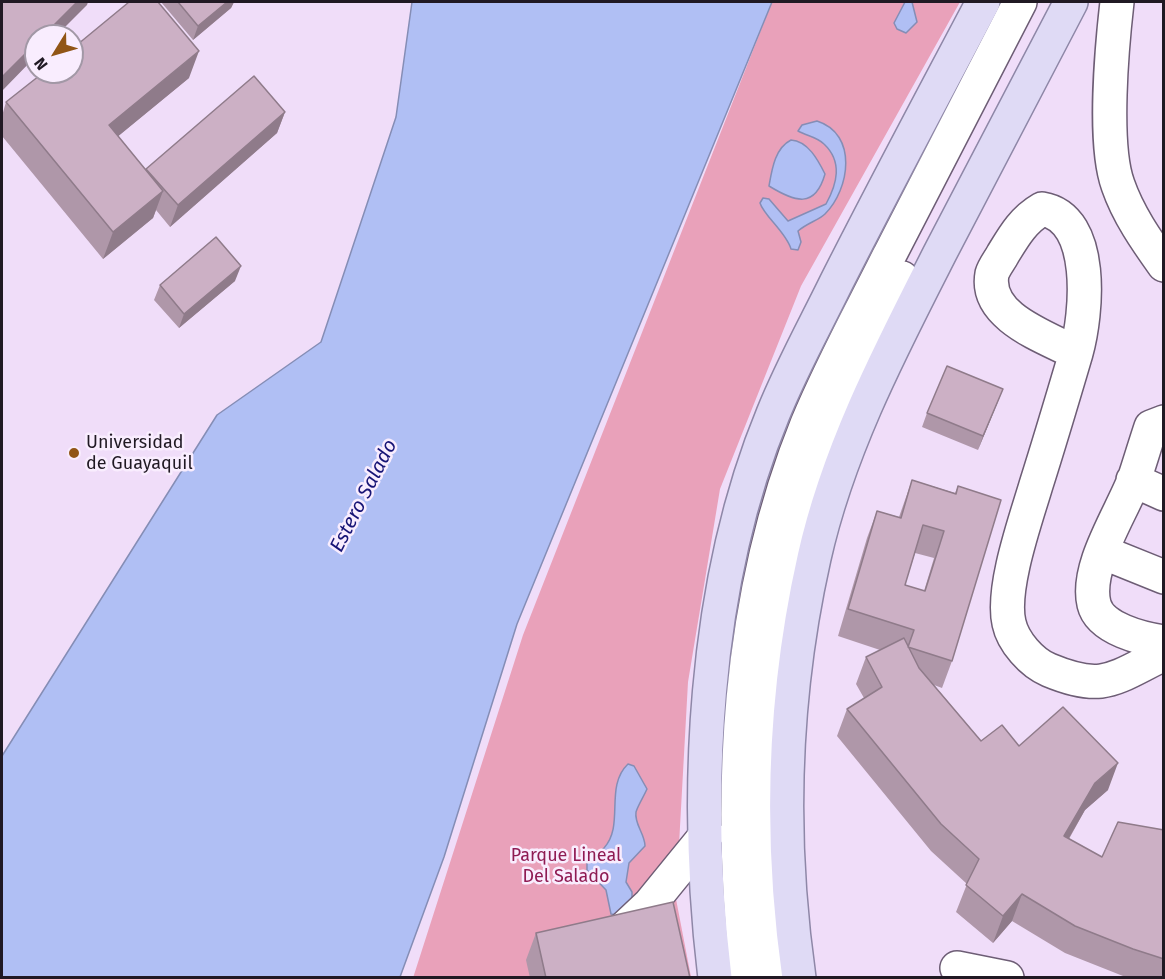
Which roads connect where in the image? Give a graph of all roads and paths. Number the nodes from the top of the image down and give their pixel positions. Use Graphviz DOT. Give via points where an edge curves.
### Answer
graph roads {
  1 [pos="983,2"];
  2 [pos="1020,2"];
  3 [pos="1043,2"];
  4 [pos="1071,2"];
  5 [pos="1118,2"];
  6 [pos="1164,265"];
  7 [pos="1076,353"];
  8 [pos="1164,422"];
  9 [pos="1133,480"];
  10 [pos="1164,494"];
  11 [pos="1102,552"];
  12 [pos="1164,577"];
  13 [pos="1164,642"];
  14 [pos="1164,654"];
  15 [pos="706,834"];
  16 [pos="957,968"];
  17 [pos="623,978"];
  18 [pos="715,978"];
  19 [pos="747,978"];
  20 [pos="773,978"];
  21 [pos="799,978"];
  22 [pos="1007,978"];
  1 -- 15 [label="main road" via="808,339 772,414 751,473 734,534 717,623 709,699"];
  2 -- 19 [label="lane" via="839,350 786,483 753,621 744,694 738,771 738,860"];
  3 -- 20 [label="lane" via="862,361 833,426 796,545 766,710 762,849 765,923"];
  4 -- 21 [label="main road" via="877,380 843,462 814,557 790,697 786,771 786,838"];
  5 -- 6 [label="lane" via="1110,148 1118,184 1140,231"];
  7 -- 14 [label="lane" via="1017,553 1009,592 1009,623 1020,646 1041,667 1077,682 1106,682"];
  8 -- 9 [label="lane" via="1151,427"];
  9 -- 10 [label="lane"];
  9 -- 11 [label="lane"];
  11 -- 12 [label="lane"];
  11 -- 13 [label="lane" via="1092,585 1094,607 1108,622 1143,639"];
  15 -- 17 [label="lane" via="650,904 616,936"];
  15 -- 18 [label="main road"];
  16 -- 22 [label="lane"];
}
